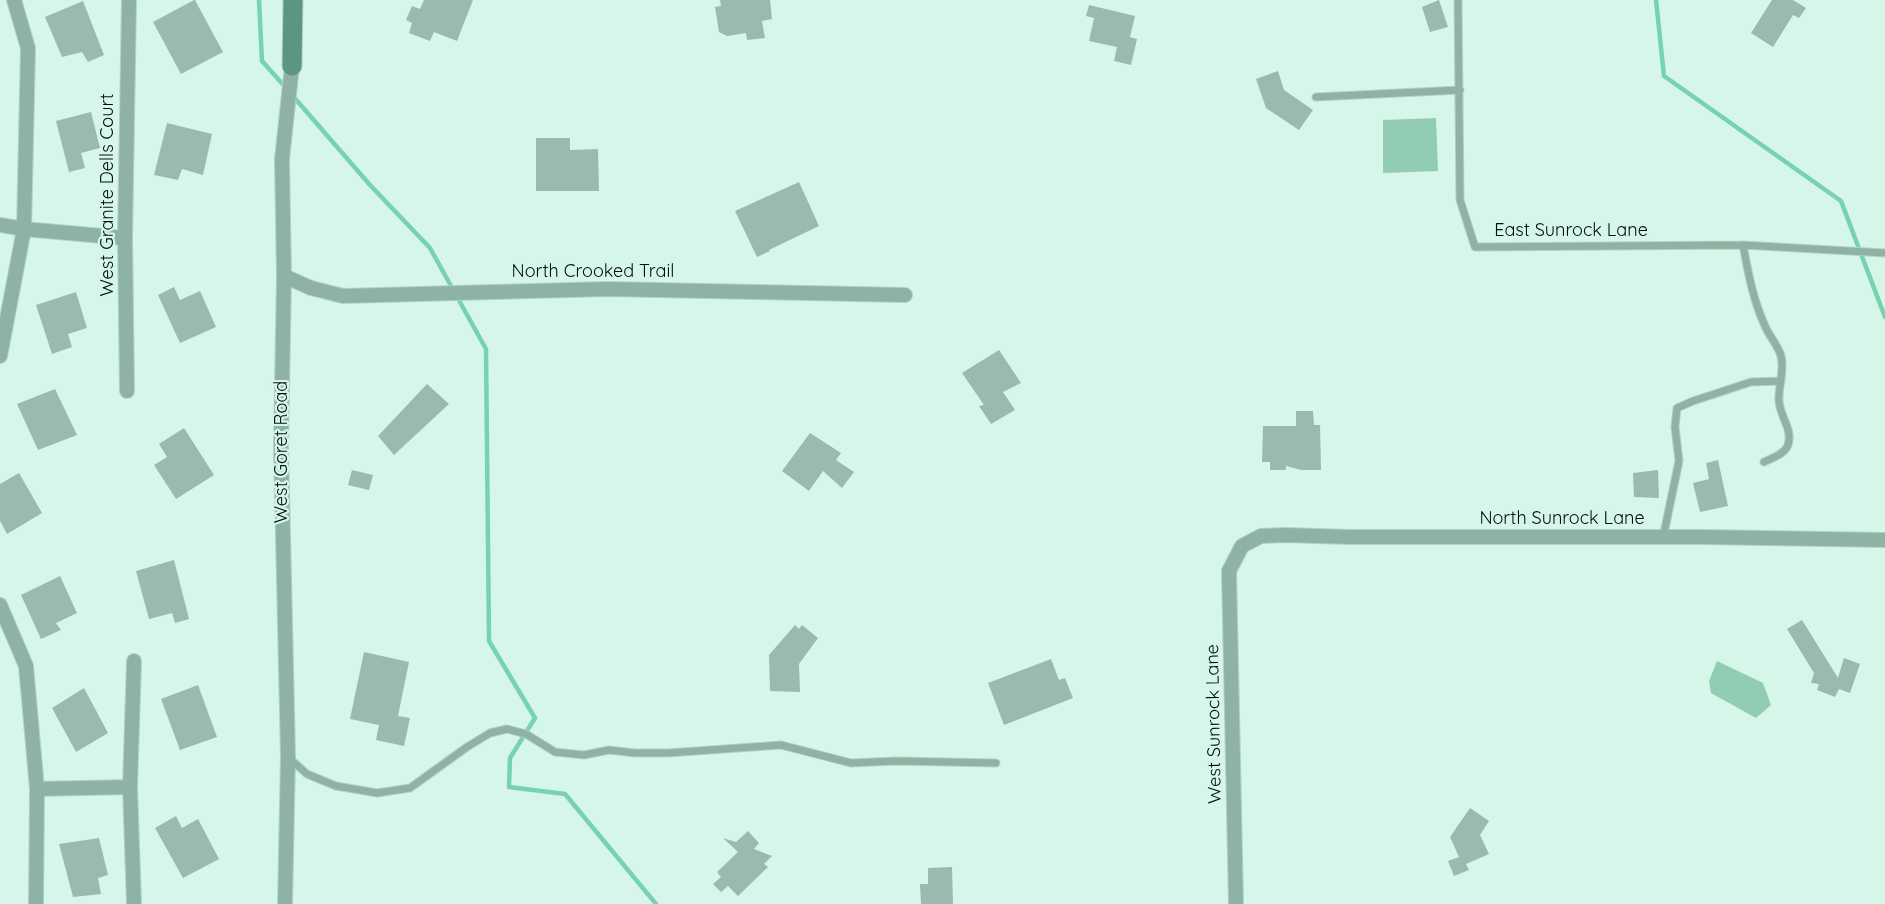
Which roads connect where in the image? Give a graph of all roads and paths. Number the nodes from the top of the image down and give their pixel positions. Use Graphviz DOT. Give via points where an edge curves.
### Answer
graph roads {
  1 [pos="14,0"];
  2 [pos="129,0"];
  3 [pos="293,0"];
  4 [pos="1458,0"];
  5 [pos="292,66"];
  6 [pos="1460,90"];
  7 [pos="1316,97"];
  8 [pos="0,225"];
  9 [pos="24,229"];
  10 [pos="126,238"];
  11 [pos="1743,245"];
  12 [pos="1885,253"];
  13 [pos="284,276"];
  14 [pos="905,295"];
  15 [pos="0,356"];
  16 [pos="1781,381"];
  17 [pos="127,391"];
  18 [pos="1764,462"];
  19 [pos="1663,538"];
  20 [pos="1885,540"];
  21 [pos="1242,546"];
  22 [pos="0,605"];
  23 [pos="134,661"];
  24 [pos="288,756"];
  25 [pos="996,763"];
  26 [pos="130,787"];
  27 [pos="37,789"];
  28 [pos="36,904"];
  29 [pos="134,904"];
  30 [pos="285,904"];
  31 [pos="1236,904"];
  1 -- 9 [label="street" via="28,48"];
  2 -- 10 [label="street, West Granite Dells Court"];
  3 -- 5 [label="street, West Goret Road"];
  4 -- 6 [label="lane, East Sunrock Lane"];
  5 -- 13 [label="street, West Goret Road" via="282,159"];
  6 -- 7 [label="lane"];
  6 -- 11 [label="lane, East Sunrock Lane" via="1460,200 1476,247"];
  8 -- 9 [label="street"];
  9 -- 10 [label="street"];
  9 -- 15 [label="street"];
  10 -- 17 [label="street, West Granite Dells Court"];
  11 -- 12 [label="lane, East Sunrock Lane"];
  11 -- 16 [label="lane" via="1756,303 1781,356"];
  13 -- 14 [label="street, North Crooked Trail" via="311,288 344,296 608,289"];
  13 -- 24 [label="street, West Goret Road" via="281,446"];
  16 -- 18 [label="lane" via="1779,402 1790,433 1788,447"];
  16 -- 19 [label="lane" via="1751,382 1678,408 1675,427 1680,461"];
  19 -- 20 [label="street, North Sunrock Lane"];
  19 -- 21 [label="street, North Sunrock Lane" via="1286,534 1262,536"];
  21 -- 31 [label="street, West Sunrock Lane" via="1230,572"];
  22 -- 27 [label="street" via="26,666"];
  23 -- 26 [label="street"];
  24 -- 25 [label="lane" via="307,774 336,786 377,792 410,788 467,746 490,733 507,729 526,734 555,752 584,755 609,750 668,753 781,745 851,763"];
  24 -- 30 [label="street, West Goret Road"];
  26 -- 27 [label="street"];
  26 -- 29 [label="street"];
  27 -- 28 [label="street"];
}
